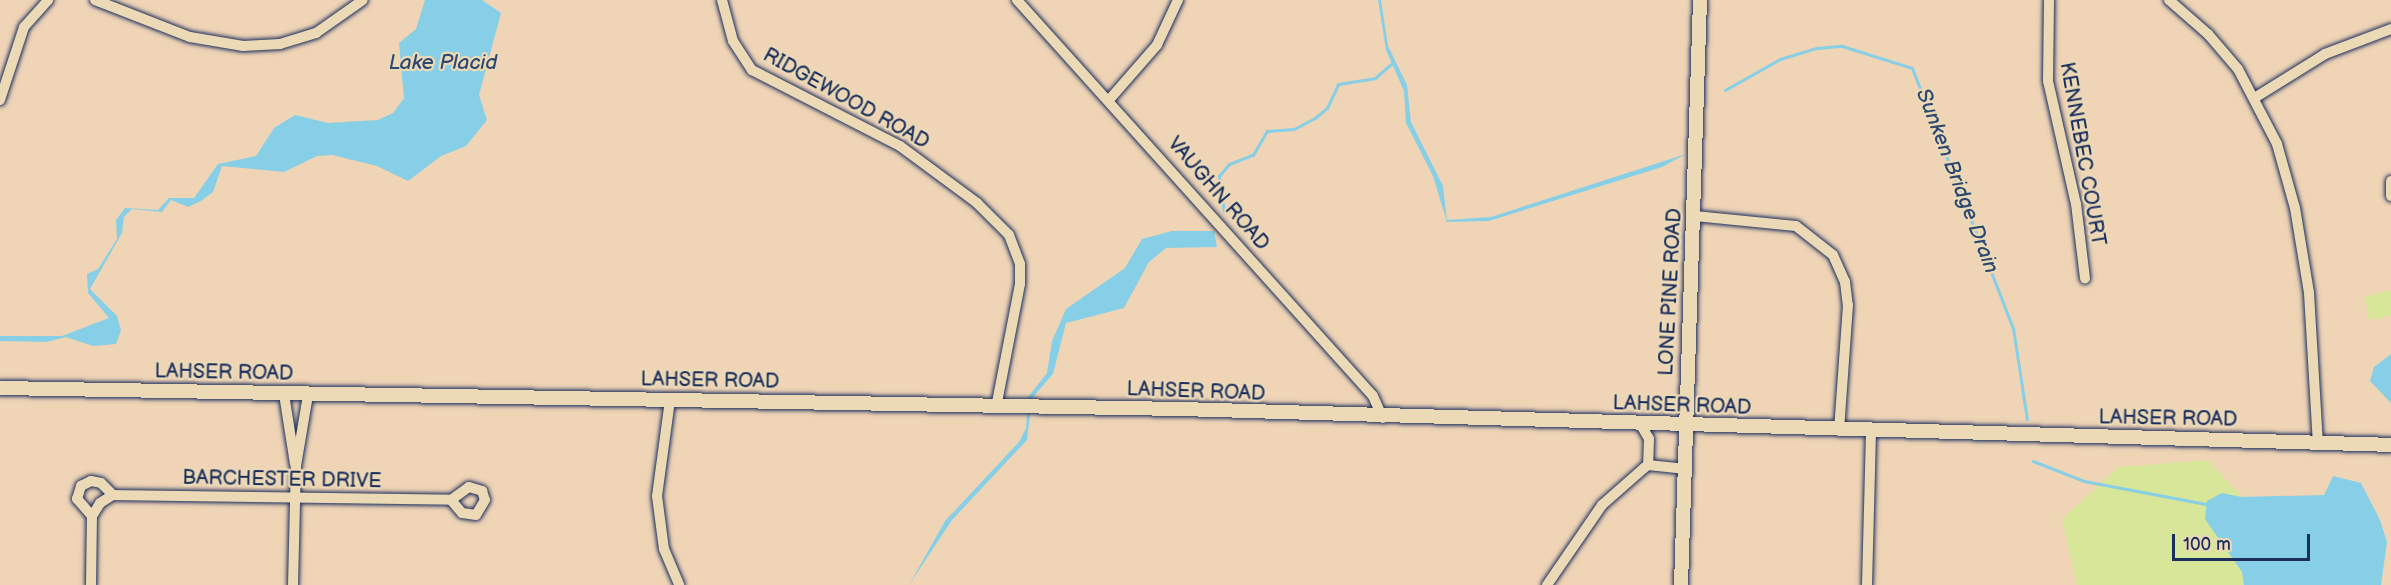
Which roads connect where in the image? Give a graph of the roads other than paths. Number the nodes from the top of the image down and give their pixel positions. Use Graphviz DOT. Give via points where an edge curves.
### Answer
graph roads {
  1 [pos="48,0"];
  2 [pos="95,0"];
  3 [pos="363,0"];
  4 [pos="722,0"];
  5 [pos="1017,0"];
  6 [pos="1178,0"];
  7 [pos="1700,0"];
  8 [pos="2049,0"];
  9 [pos="2169,0"];
  10 [pos="2391,29"];
  11 [pos="2256,97"];
  12 [pos="0,100"];
  13 [pos="1109,100"];
  14 [pos="2391,181"];
  15 [pos="2391,196"];
  16 [pos="1695,216"];
  17 [pos="2085,278"];
  18 [pos="5,388"];
  19 [pos="284,394"];
  20 [pos="308,395"];
  21 [pos="670,400"];
  22 [pos="996,407"];
  23 [pos="1383,418"];
  24 [pos="1641,425"];
  25 [pos="1685,426"];
  26 [pos="1839,431"];
  27 [pos="1871,432"];
  28 [pos="2318,443"];
  29 [pos="2391,445"];
  30 [pos="1648,465"];
  31 [pos="296,466"];
  32 [pos="1684,469"];
  33 [pos="113,495"];
  34 [pos="296,498"];
  35 [pos="451,500"];
  36 [pos="92,516"];
  37 [pos="91,585"];
  38 [pos="293,585"];
  39 [pos="679,585"];
  40 [pos="1547,585"];
  41 [pos="1681,585"];
  42 [pos="1867,585"];
  1 -- 12 [label="street" via="24,27"];
  2 -- 3 [label="street" via="190,37 243,46 280,44 316,33"];
  4 -- 22 [label="street, RIDGEWOOD ROAD" via="733,41 752,70 900,146 977,203 1009,235 1020,264 1020,284"];
  5 -- 13 [label="street, VAUGHN ROAD"];
  6 -- 13 [label="street" via="1157,45"];
  7 -- 16 [label="street, LONE PINE ROAD"];
  8 -- 17 [label="street, KENNEBEC COURT" via="2048,81 2076,204"];
  9 -- 11 [label="street" via="2215,41"];
  10 -- 11 [label="street" via="2325,54"];
  11 -- 28 [label="street" via="2285,169 2302,246 2312,318"];
  13 -- 23 [label="street, VAUGHN ROAD" via="1373,396"];
  14 -- 15 [label="street"];
  16 -- 25 [label="street, LONE PINE ROAD"];
  16 -- 26 [label="street" via="1789,224 1806,231 1833,255 1845,282 1848,305"];
  18 -- 19 [label="street, LAHSER ROAD"];
  19 -- 20 [label="street, LAHSER ROAD"];
  19 -- 31 [label="street"];
  20 -- 21 [label="street, LAHSER ROAD"];
  20 -- 31 [label="street"];
  21 -- 22 [label="street, LAHSER ROAD"];
  21 -- 39 [label="street" via="657,496 664,549"];
  22 -- 23 [label="street, LAHSER ROAD" via="1181,409"];
  23 -- 24 [label="street, LAHSER ROAD"];
  24 -- 25 [label="street, LAHSER ROAD"];
  24 -- 30 [label="street" via="1649,439"];
  25 -- 26 [label="street, LAHSER ROAD"];
  25 -- 32 [label="street, LONE PINE ROAD"];
  26 -- 27 [label="street, LAHSER ROAD"];
  27 -- 28 [label="street, LAHSER ROAD"];
  27 -- 42 [label="street"];
  28 -- 29 [label="street, LAHSER ROAD"];
  30 -- 32 [label="street"];
  30 -- 40 [label="street" via="1602,505"];
  31 -- 34 [label="street"];
  32 -- 41 [label="street, LONE PINE ROAD"];
  33 -- 34 [label="street, BARCHESTER DRIVE"];
  33 -- 36 [label="street" via="100,503"];
  33 -- 36 [label="street, BARCHESTER DRIVE" via="101,483 91,481 81,486 77,499"];
  34 -- 35 [label="street, BARCHESTER DRIVE"];
  34 -- 38 [label="street"];
  36 -- 37 [label="street, BARCHESTER DRIVE"];
}
